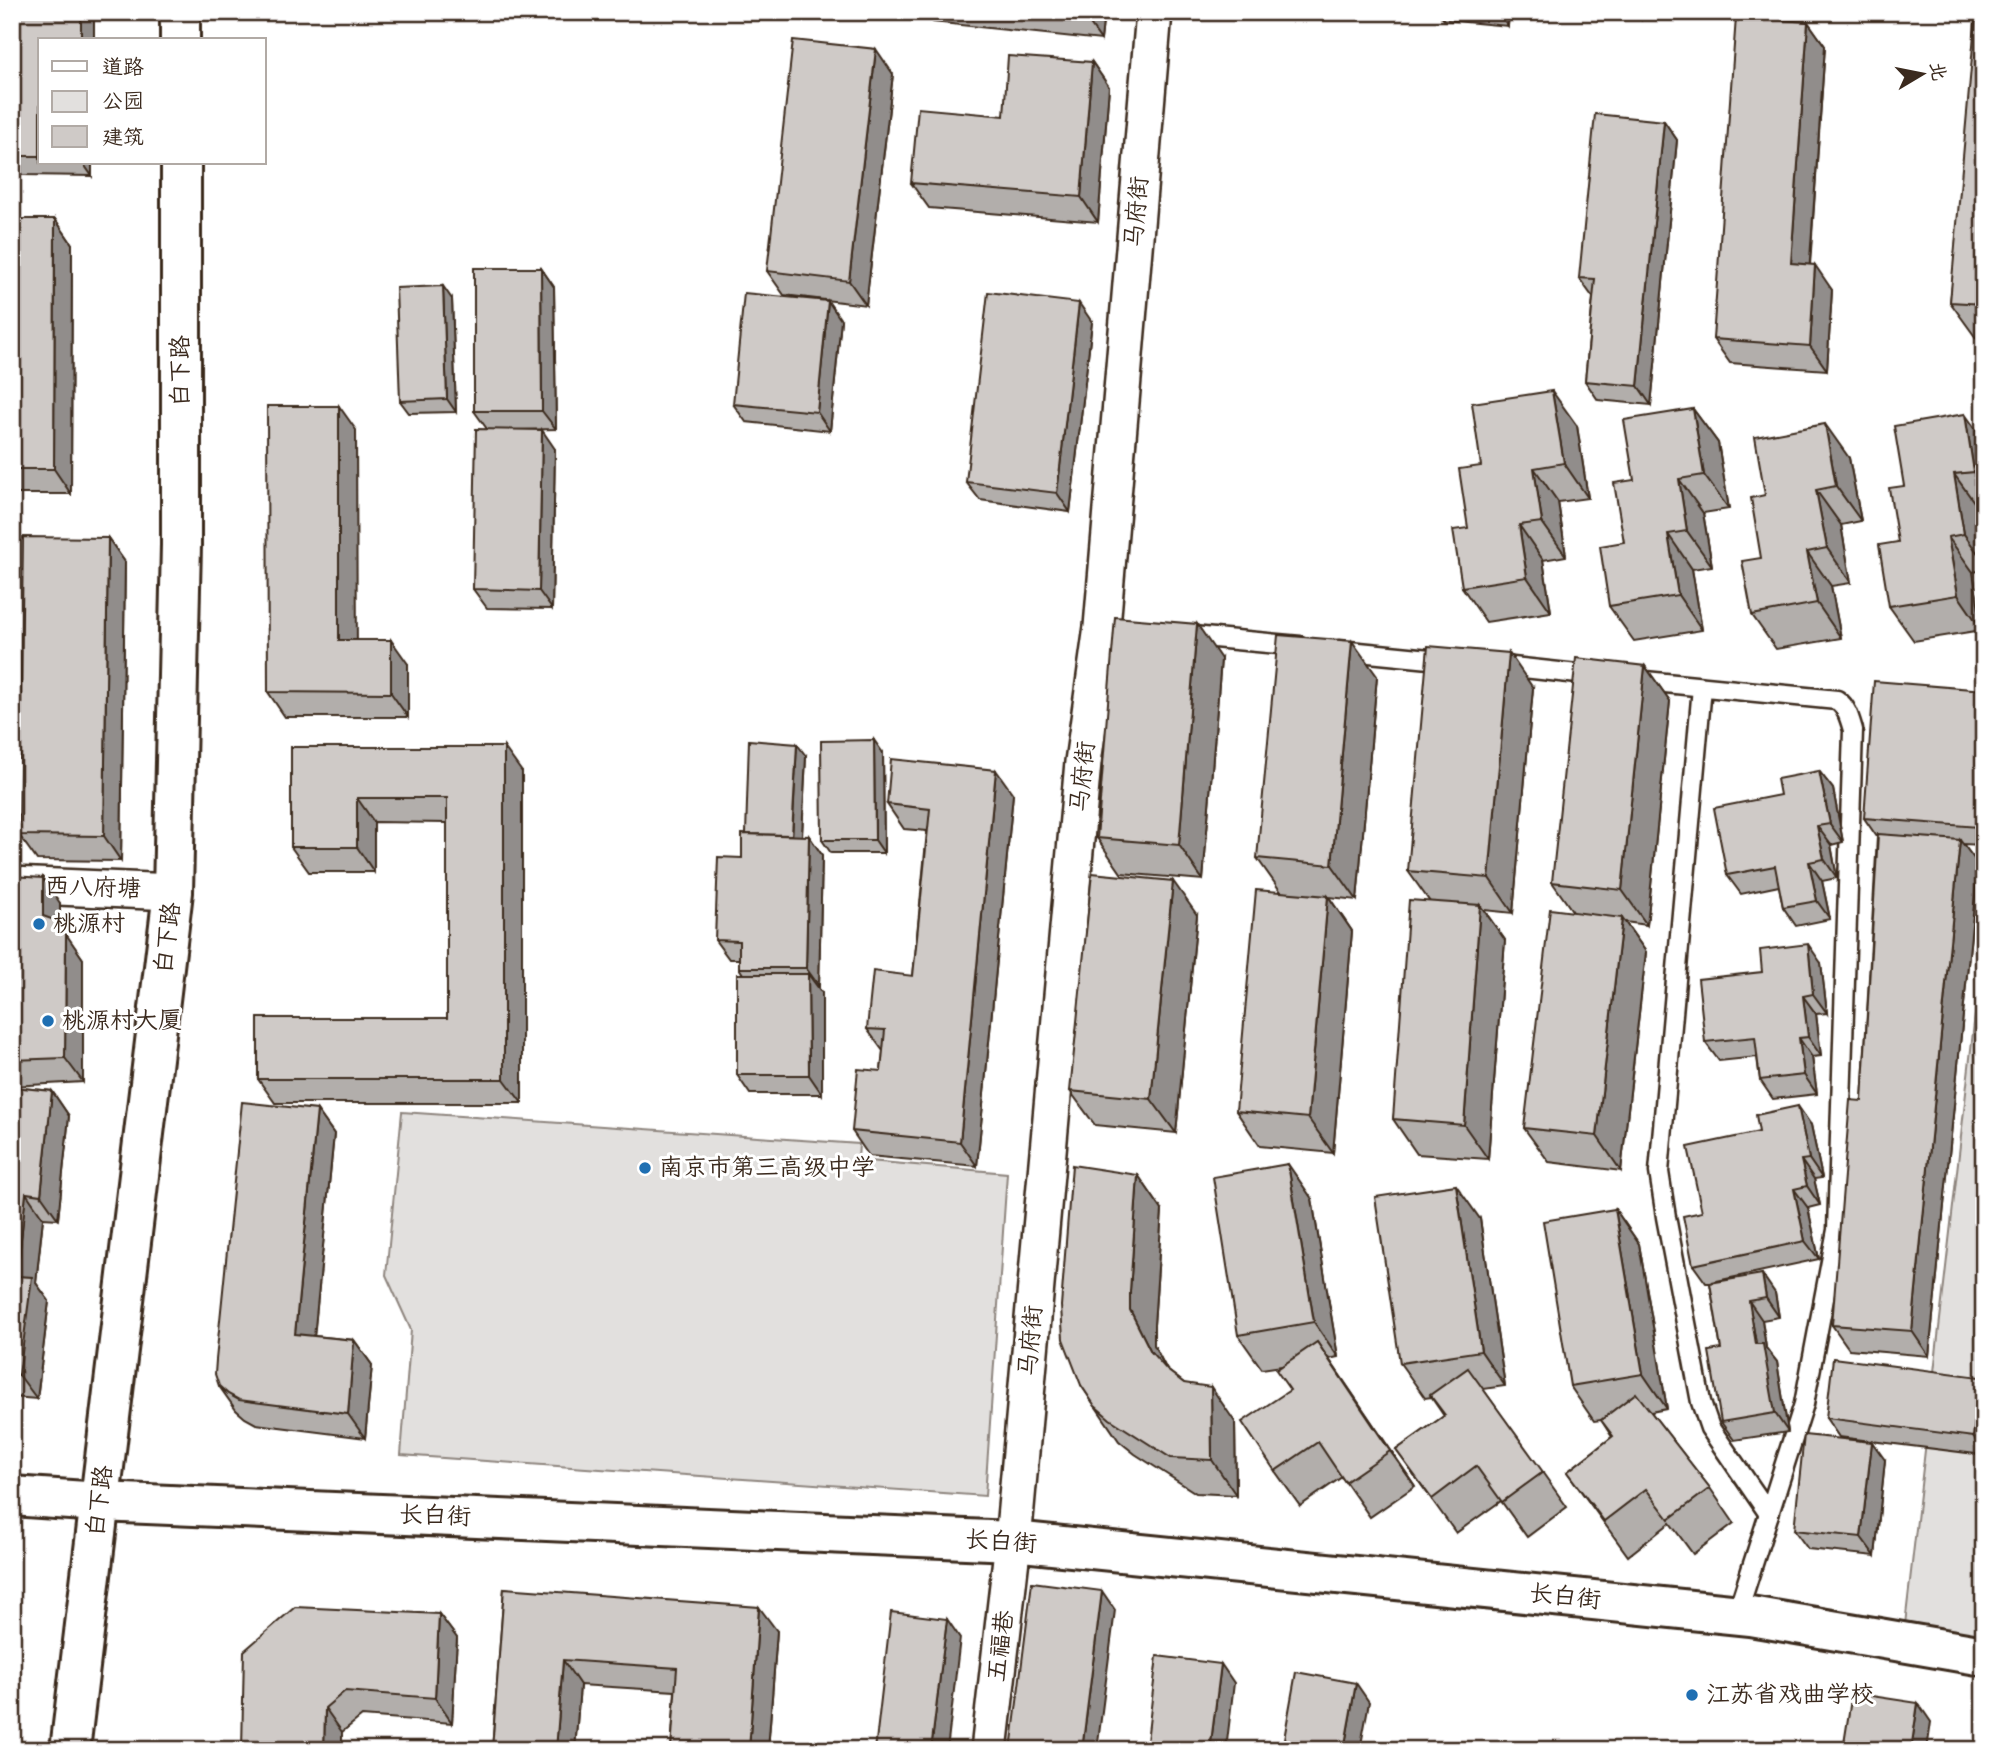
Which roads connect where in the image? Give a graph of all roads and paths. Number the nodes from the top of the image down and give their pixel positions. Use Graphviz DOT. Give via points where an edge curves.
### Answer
graph roads {
  1 [pos="180,12"];
  2 [pos="1154,12"];
  3 [pos="180,38"];
  4 [pos="180,164"];
  5 [pos="1170,633"];
  6 [pos="1702,687"];
  7 [pos="12,885"];
  8 [pos="173,892"];
  9 [pos="12,1496"];
  10 [pos="100,1502"];
  11 [pos="1769,1514"];
  12 [pos="1013,1541"];
  13 [pos="1737,1614"];
  14 [pos="1984,1656"];
  15 [pos="70,1750"];
  16 [pos="989,1750"];
  1 -- 3 [label="street"];
  2 -- 12 [label="street, 马府街" via="1109,627 1082,776"];
  4 -- 8 [label="street, 白下路" via="181,545"];
  5 -- 6 [label="lane"];
  6 -- 11 [label="lane" via="1659,1172 1701,1402 1710,1429"];
  6 -- 11 [label="lane" via="1836,700 1853,730 1837,1230 1804,1404"];
  7 -- 8 [label="street, 西八府塘"];
  8 -- 10 [label="street, 白下路"];
  9 -- 10 [label="street, 长白街"];
  10 -- 12 [label="street, 长白街"];
  10 -- 15 [label="street, 白下路"];
  11 -- 13 [label="lane"];
  12 -- 13 [label="street, 长白街"];
  12 -- 16 [label="street, 五福巷"];
  13 -- 14 [label="street, 长白街"];
}
